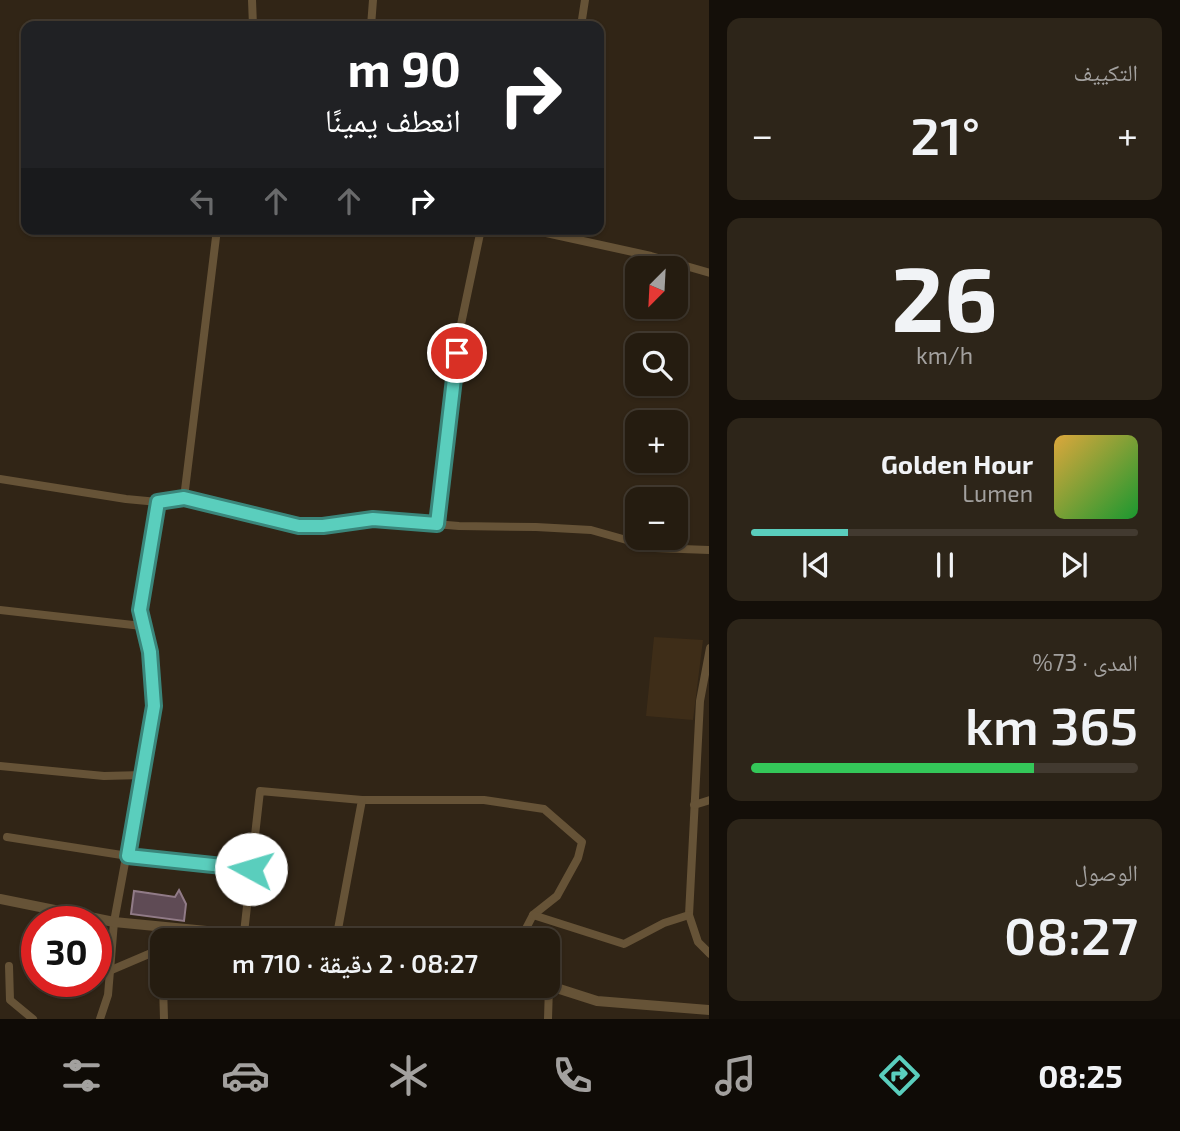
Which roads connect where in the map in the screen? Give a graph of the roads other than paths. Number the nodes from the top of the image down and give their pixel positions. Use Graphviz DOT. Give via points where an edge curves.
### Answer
graph roads {
  1 [pos="252,0"];
  2 [pos="373,0"];
  3 [pos="585,0"];
  4 [pos="253,21"];
  5 [pos="371,21"];
  6 [pos="582,21"];
  7 [pos="216,235"];
  8 [pos="480,235"];
  9 [pos="561,235"];
  10 [pos="709,273"];
  11 [pos="0,479"];
  12 [pos="184,498"];
  13 [pos="158,502"];
  14 [pos="437,524"];
  15 [pos="709,550"];
  16 [pos="0,610"];
  17 [pos="142,626"];
  18 [pos="709,648"];
  19 [pos="0,766"];
  20 [pos="143,775"];
  21 [pos="362,800"];
  22 [pos="709,800"];
  23 [pos="694,805"];
  24 [pos="7,836"];
  25 [pos="128,856"];
  26 [pos="251,869"];
  27 [pos="0,899"];
  28 [pos="533,915"];
  29 [pos="689,915"];
  30 [pos="114,922"];
  31 [pos="190,928"];
  32 [pos="241,928"];
  33 [pos="339,928"];
  34 [pos="526,928"];
  35 [pos="112,942"];
  36 [pos="150,952"];
  37 [pos="709,954"];
  38 [pos="9,966"];
  39 [pos="112,969"];
  40 [pos="560,989"];
  41 [pos="107,997"];
  42 [pos="163,998"];
  43 [pos="548,998"];
  44 [pos="709,1010"];
  45 [pos="33,1019"];
  46 [pos="100,1019"];
  47 [pos="164,1019"];
  48 [pos="548,1019"];
  1 -- 4 [label="street"];
  2 -- 5 [label="street"];
  3 -- 6 [label="street"];
  7 -- 12 [label="street"];
  8 -- 14 [label="street" via="460,329"];
  9 -- 10 [label="street"];
  11 -- 13 [label="street"];
  12 -- 13 [label="street"];
  12 -- 14 [label="street" via="299,526 373,519"];
  13 -- 17 [label="street" via="142,586"];
  14 -- 15 [label="street" via="591,530 636,545"];
  16 -- 17 [label="street"];
  17 -- 20 [label="street" via="150,652 154,706"];
  18 -- 23 [label="street" via="700,701"];
  19 -- 20 [label="street"];
  20 -- 25 [label="street"];
  21 -- 26 [label="street" via="260,791"];
  21 -- 28 [label="street" via="484,800 544,809 582,842 557,896"];
  21 -- 33 [label="street"];
  22 -- 23 [label="street"];
  23 -- 29 [label="street"];
  24 -- 25 [label="street"];
  25 -- 26 [label="street"];
  25 -- 30 [label="street"];
  26 -- 32 [label="street"];
  27 -- 30 [label="street"];
  28 -- 29 [label="street" via="624,944"];
  28 -- 34 [label="street"];
  29 -- 37 [label="street" via="698,942"];
  30 -- 31 [label="street"];
  30 -- 35 [label="street"];
  36 -- 39 [label="street"];
  38 -- 45 [label="street" via="10,1000"];
  40 -- 44 [label="street" via="597,1001"];
  41 -- 46 [label="street"];
  42 -- 47 [label="street"];
  43 -- 48 [label="street"];
}
